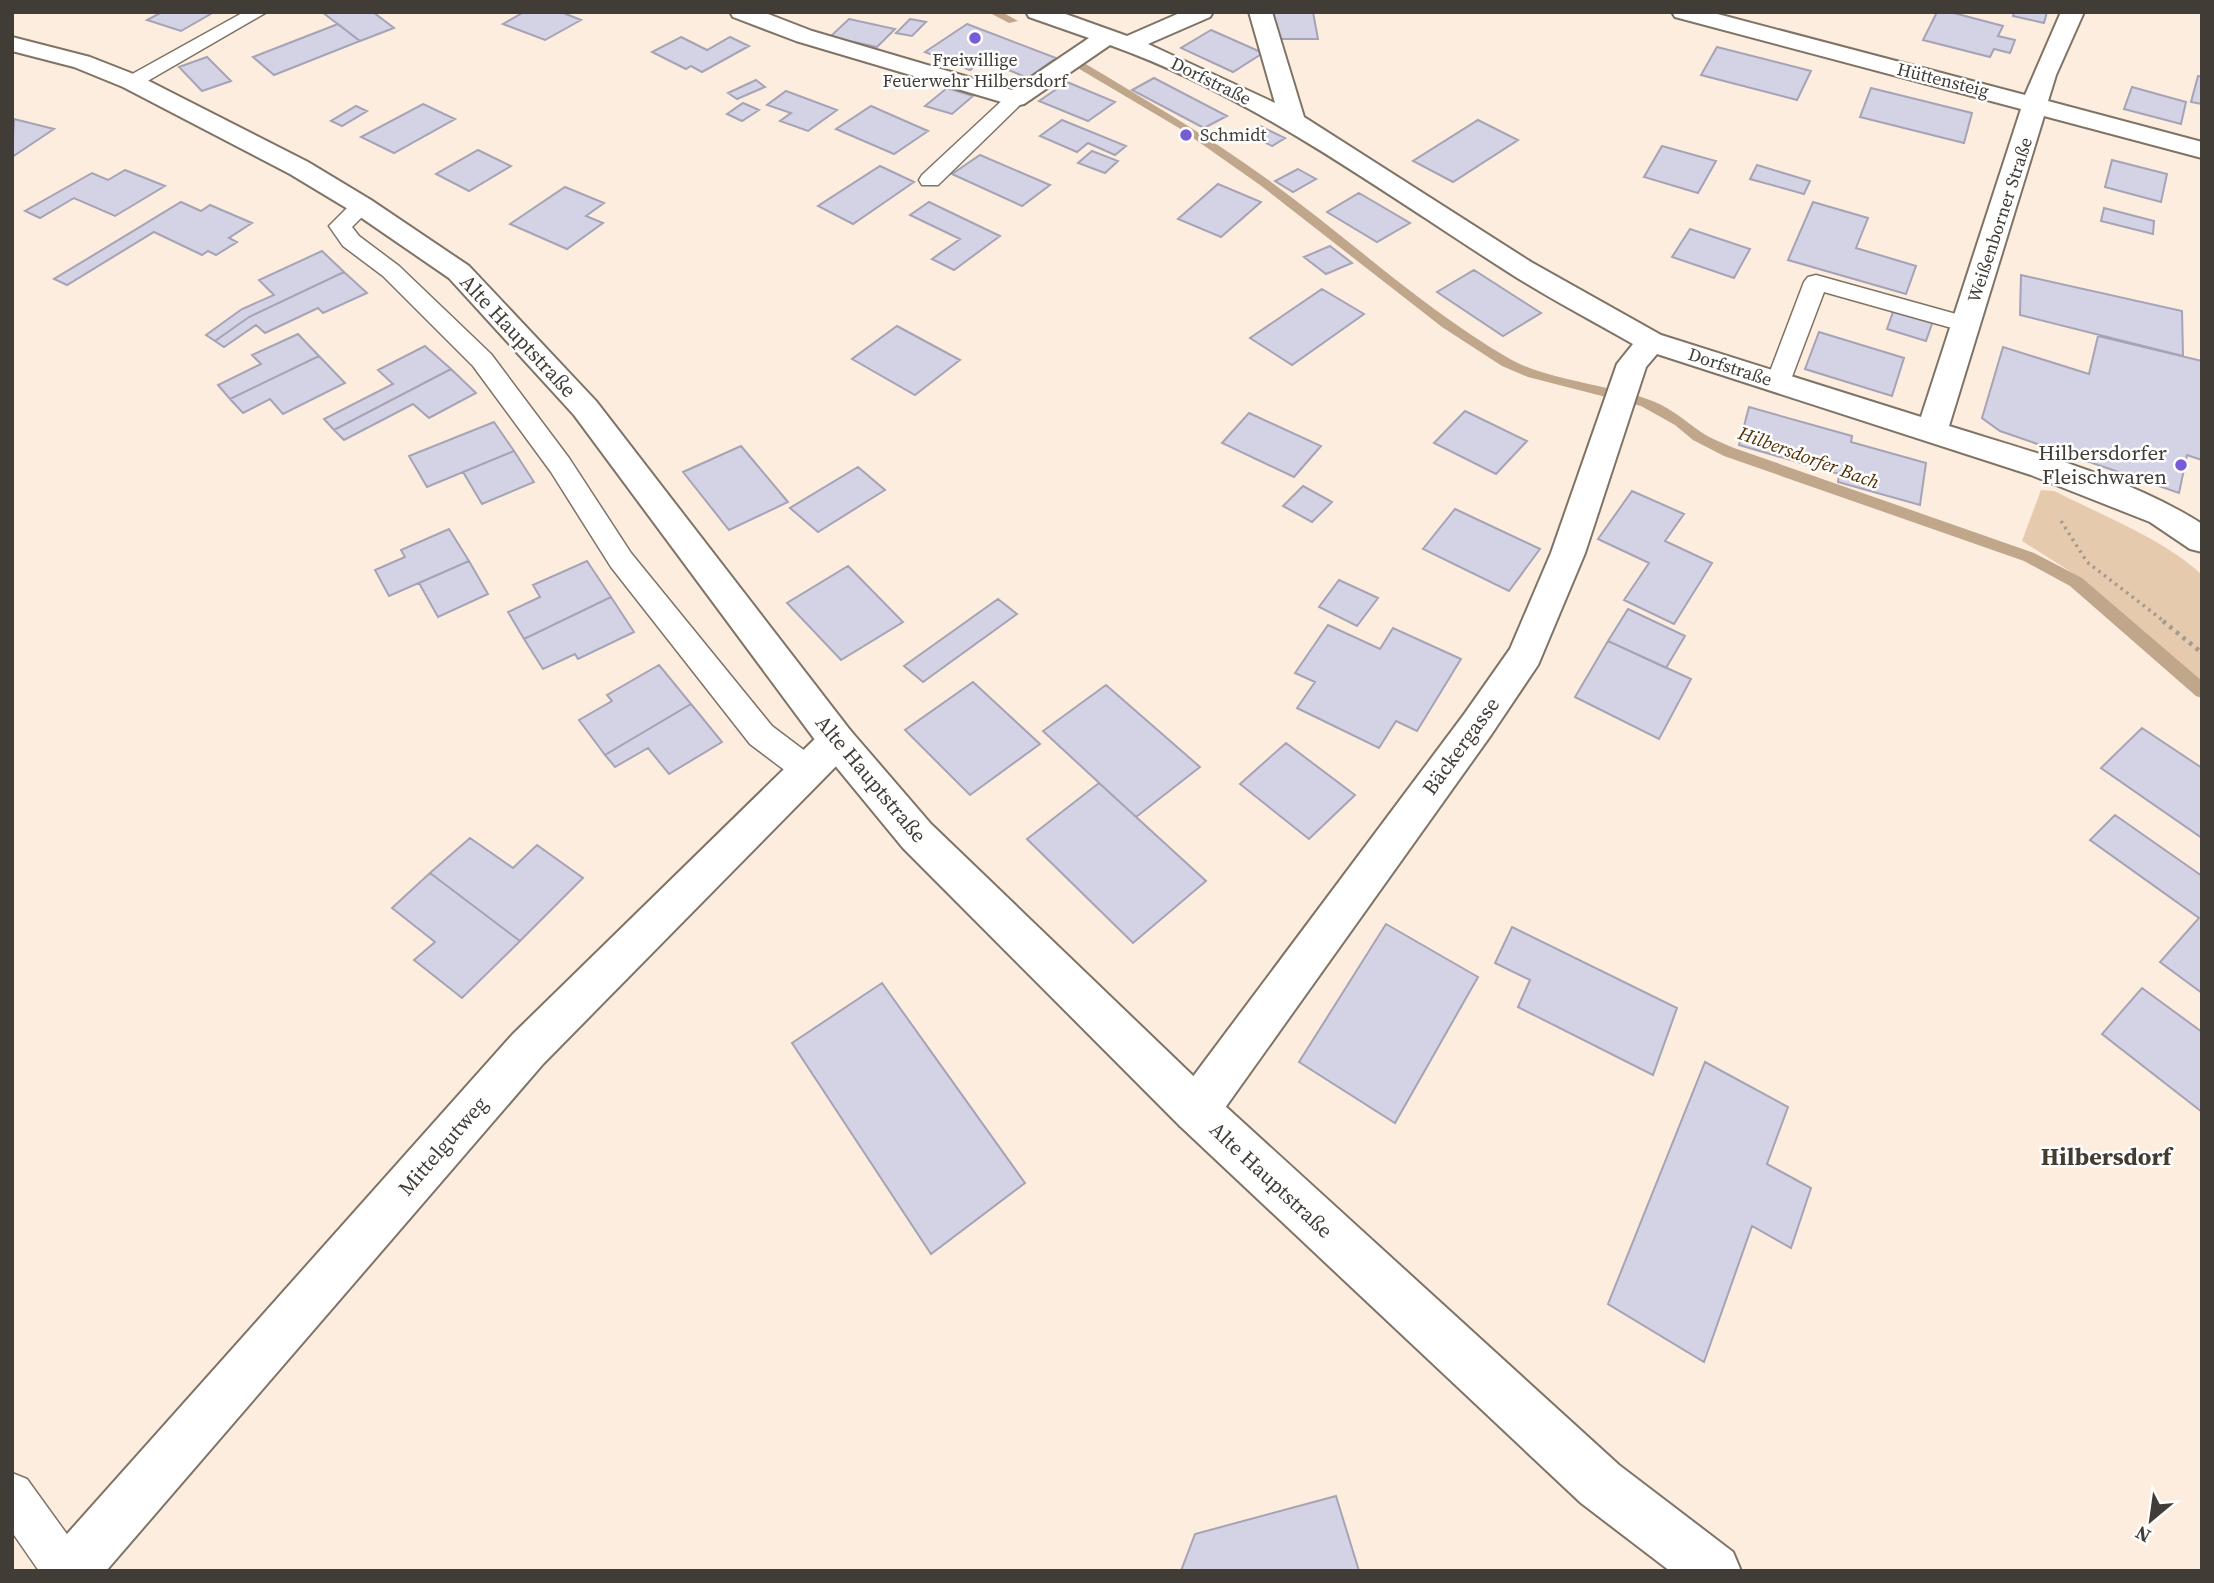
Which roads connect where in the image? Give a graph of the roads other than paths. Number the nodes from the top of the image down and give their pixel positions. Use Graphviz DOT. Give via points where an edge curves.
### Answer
graph roads {
  1 [pos="258,12"];
  2 [pos="741,12"];
  3 [pos="1037,12"];
  4 [pos="1202,12"];
  5 [pos="1260,12"];
  6 [pos="1683,12"];
  7 [pos="2073,12"];
  8 [pos="1117,41"];
  9 [pos="12,44"];
  10 [pos="132,82"];
  11 [pos="1015,99"];
  12 [pos="2036,104"];
  13 [pos="1293,121"];
  14 [pos="2202,150"];
  15 [pos="930,180"];
  16 [pos="362,206"];
  17 [pos="1966,324"];
  18 [pos="1651,342"];
  19 [pos="1777,382"];
  20 [pos="1932,430"];
  21 [pos="2202,540"];
  22 [pos="821,755"];
  23 [pos="1195,1110"];
  24 [pos="12,1494"];
  25 [pos="68,1571"];
  26 [pos="1714,1571"];
  1 -- 10 [label="lane"];
  2 -- 11 [label="street" via="804,36"];
  3 -- 8 [label="street, Dorfstraße"];
  4 -- 8 [label="street, Dorfstraße"];
  5 -- 13 [label="street, Dorfstraße"];
  6 -- 12 [label="street, Hüttensteig"];
  7 -- 12 [label="street, Weißenborner Straße"];
  8 -- 11 [label="street"];
  8 -- 13 [label="street, Dorfstraße" via="1183,67"];
  9 -- 10 [label="street, Alte Hauptstraße" via="82,62"];
  10 -- 16 [label="street, Alte Hauptstraße" via="299,168"];
  11 -- 15 [label="lane"];
  12 -- 14 [label="street, Hüttensteig"];
  12 -- 17 [label="street, Weißenborner Straße"];
  13 -- 18 [label="street, Dorfstraße" via="1521,268"];
  16 -- 22 [label="street, Alte Hauptstraße" via="459,272 585,408"];
  16 -- 22 [label="lane" via="340,226 351,242 391,271 482,360 560,465 621,559 761,735"];
  17 -- 19 [label="lane" via="1816,282"];
  17 -- 20 [label="street, Weißenborner Straße"];
  18 -- 19 [label="street, Dorfstraße"];
  18 -- 23 [label="street, Bäckergasse" via="1632,364 1568,553 1525,655"];
  19 -- 20 [label="street, Dorfstraße"];
  20 -- 21 [label="street, Dorfstraße" via="2162,514"];
  22 -- 23 [label="street, Alte Hauptstraße" via="917,836"];
  22 -- 25 [label="street, Mittelgutweg" via="528,1049"];
  23 -- 26 [label="street, Alte Hauptstraße" via="1600,1484"];
  24 -- 25 [label="lane"];
}
